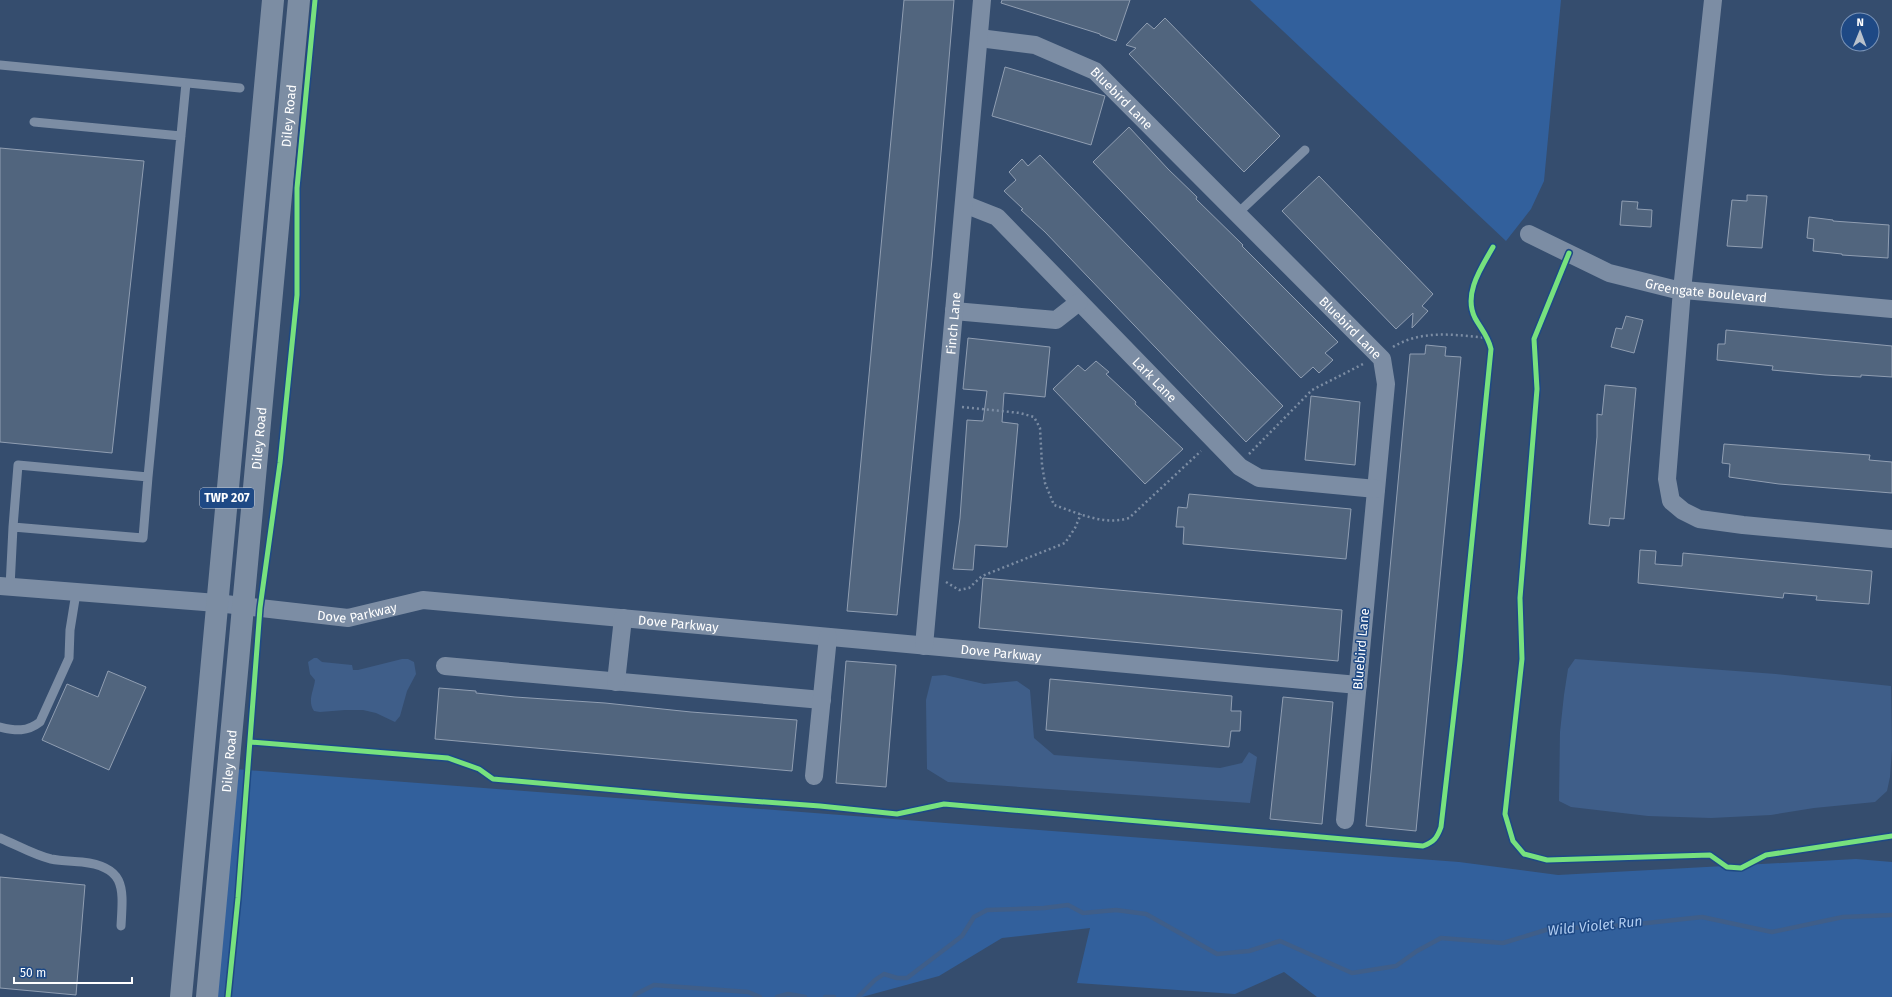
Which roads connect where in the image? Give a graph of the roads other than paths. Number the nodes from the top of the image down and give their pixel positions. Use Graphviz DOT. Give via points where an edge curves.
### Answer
graph roads {
  1 [pos="273,0"];
  2 [pos="299,0"];
  3 [pos="982,0"];
  4 [pos="1713,0"];
  5 [pos="979,38"];
  6 [pos="0,65"];
  7 [pos="186,82"];
  8 [pos="240,88"];
  9 [pos="34,122"];
  10 [pos="180,136"];
  11 [pos="1305,150"];
  12 [pos="964,204"];
  13 [pos="1238,213"];
  14 [pos="1529,234"];
  15 [pos="1682,290"];
  16 [pos="1079,302"];
  17 [pos="1892,309"];
  18 [pos="954,311"];
  19 [pos="148,477"];
  20 [pos="1376,489"];
  21 [pos="13,526"];
  22 [pos="1892,539"];
  23 [pos="5,587"];
  24 [pos="76,593"];
  25 [pos="217,603"];
  26 [pos="243,606"];
  27 [pos="623,618"];
  28 [pos="828,637"];
  29 [pos="924,646"];
  30 [pos="445,666"];
  31 [pos="616,682"];
  32 [pos="1358,685"];
  33 [pos="822,700"];
  34 [pos="0,727"];
  35 [pos="814,776"];
  36 [pos="1345,820"];
  37 [pos="0,838"];
  38 [pos="121,926"];
  39 [pos="181,997"];
  40 [pos="207,997"];
  1 -- 25 [label="highway, Diley Road / TWP 207"];
  2 -- 26 [label="highway, Diley Road / TWP 207"];
  3 -- 5 [label="street, Finch Lane"];
  4 -- 15 [label="street"];
  5 -- 12 [label="street, Finch Lane"];
  5 -- 13 [label="street, Bluebird Lane" via="1035,45 1096,71"];
  6 -- 7 [label="lane"];
  7 -- 8 [label="lane"];
  7 -- 10 [label="lane"];
  9 -- 10 [label="lane"];
  10 -- 19 [label="lane"];
  11 -- 13 [label="lane"];
  12 -- 16 [label="street, Lark Lane" via="996,217"];
  12 -- 18 [label="street, Finch Lane"];
  13 -- 20 [label="street, Bluebird Lane" via="1382,359 1386,384"];
  14 -- 15 [label="street, Greengate Boulevard" via="1609,273"];
  15 -- 17 [label="street, Greengate Boulevard"];
  15 -- 22 [label="street" via="1667,479 1671,501 1699,519 1743,526"];
  16 -- 18 [label="street" via="1056,320"];
  16 -- 20 [label="street, Lark Lane" via="1238,465 1259,478"];
  18 -- 29 [label="street, Finch Lane"];
  19 -- 21 [label="lane" via="18,465"];
  19 -- 21 [label="lane" via="143,538"];
  20 -- 32 [label="street, Bluebird Lane"];
  21 -- 23 [label="lane"];
  23 -- 24 [label="street, Dove Parkway"];
  24 -- 25 [label="street, Dove Parkway"];
  24 -- 34 [label="lane" via="70,630 69,658 40,722 31,729 20,731"];
  25 -- 26 [label="street, Dove Parkway"];
  25 -- 39 [label="highway, Diley Road / TWP 207"];
  26 -- 27 [label="street, Dove Parkway" via="348,618 423,600"];
  26 -- 40 [label="highway, Diley Road / TWP 207"];
  27 -- 28 [label="street, Dove Parkway"];
  27 -- 31 [label="street"];
  28 -- 29 [label="street, Dove Parkway"];
  28 -- 33 [label="street"];
  29 -- 32 [label="street, Dove Parkway"];
  30 -- 31 [label="street"];
  31 -- 33 [label="street"];
  32 -- 36 [label="street, Bluebird Lane"];
  33 -- 35 [label="street"];
  37 -- 38 [label="lane" via="51,859 84,862 116,875 121,884 123,899"];
}
